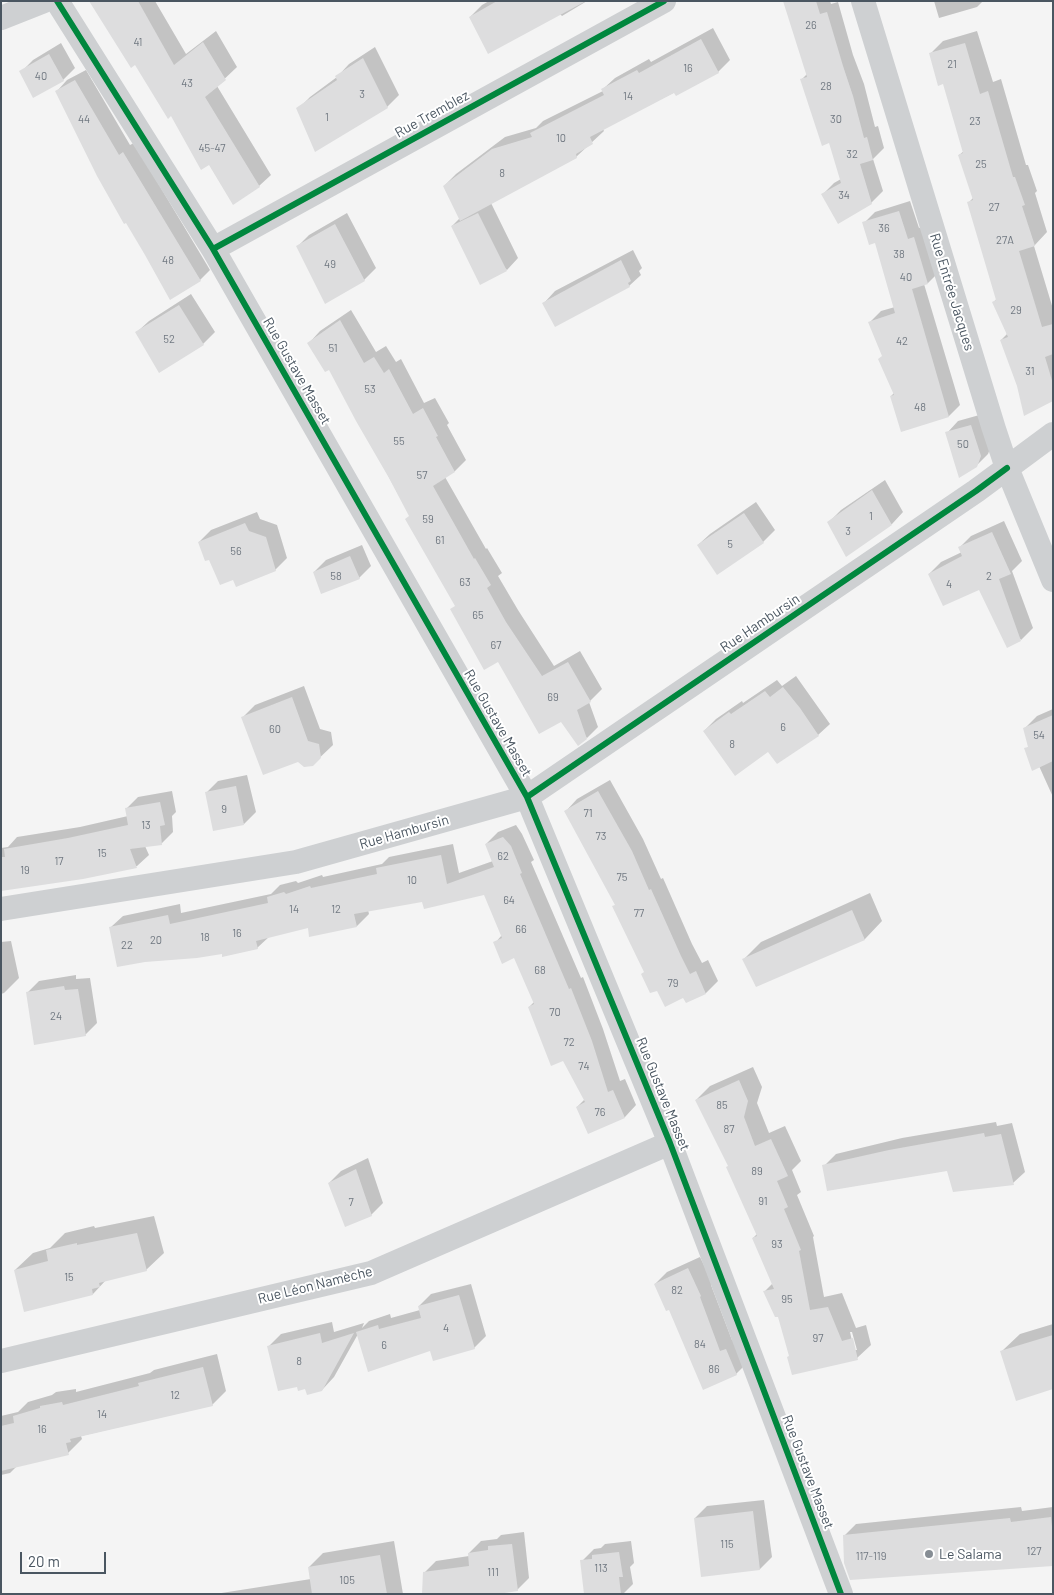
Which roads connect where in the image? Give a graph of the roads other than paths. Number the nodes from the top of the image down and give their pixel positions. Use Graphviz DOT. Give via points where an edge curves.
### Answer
graph roads {
  1 [pos="44,1"];
  2 [pos="57,1"];
  3 [pos="664,1"];
  4 [pos="862,1"];
  5 [pos="1,18"];
  6 [pos="213,249"];
  7 [pos="1053,434"];
  8 [pos="1007,468"];
  9 [pos="1053,580"];
  10 [pos="527,797"];
  11 [pos="1,909"];
  12 [pos="670,1143"];
  13 [pos="1,1361"];
  14 [pos="841,1594"];
  1 -- 5 [label="street"];
  2 -- 6 [label="street, Rue Gustave Masset"];
  3 -- 6 [label="street, Rue Tremblez"];
  4 -- 8 [label="street, Rue Entrée Jacques"];
  6 -- 10 [label="street, Rue Gustave Masset"];
  7 -- 8 [label="street, Rue Hambursin"];
  8 -- 9 [label="street, Rue Entrée Jacques"];
  8 -- 10 [label="street, Rue Hambursin"];
  10 -- 11 [label="street, Rue Hambursin" via="296,862"];
  10 -- 12 [label="street, Rue Gustave Masset"];
  12 -- 13 [label="street, Rue Léon Namèche" via="371,1273"];
  12 -- 14 [label="street, Rue Gustave Masset"];
}
